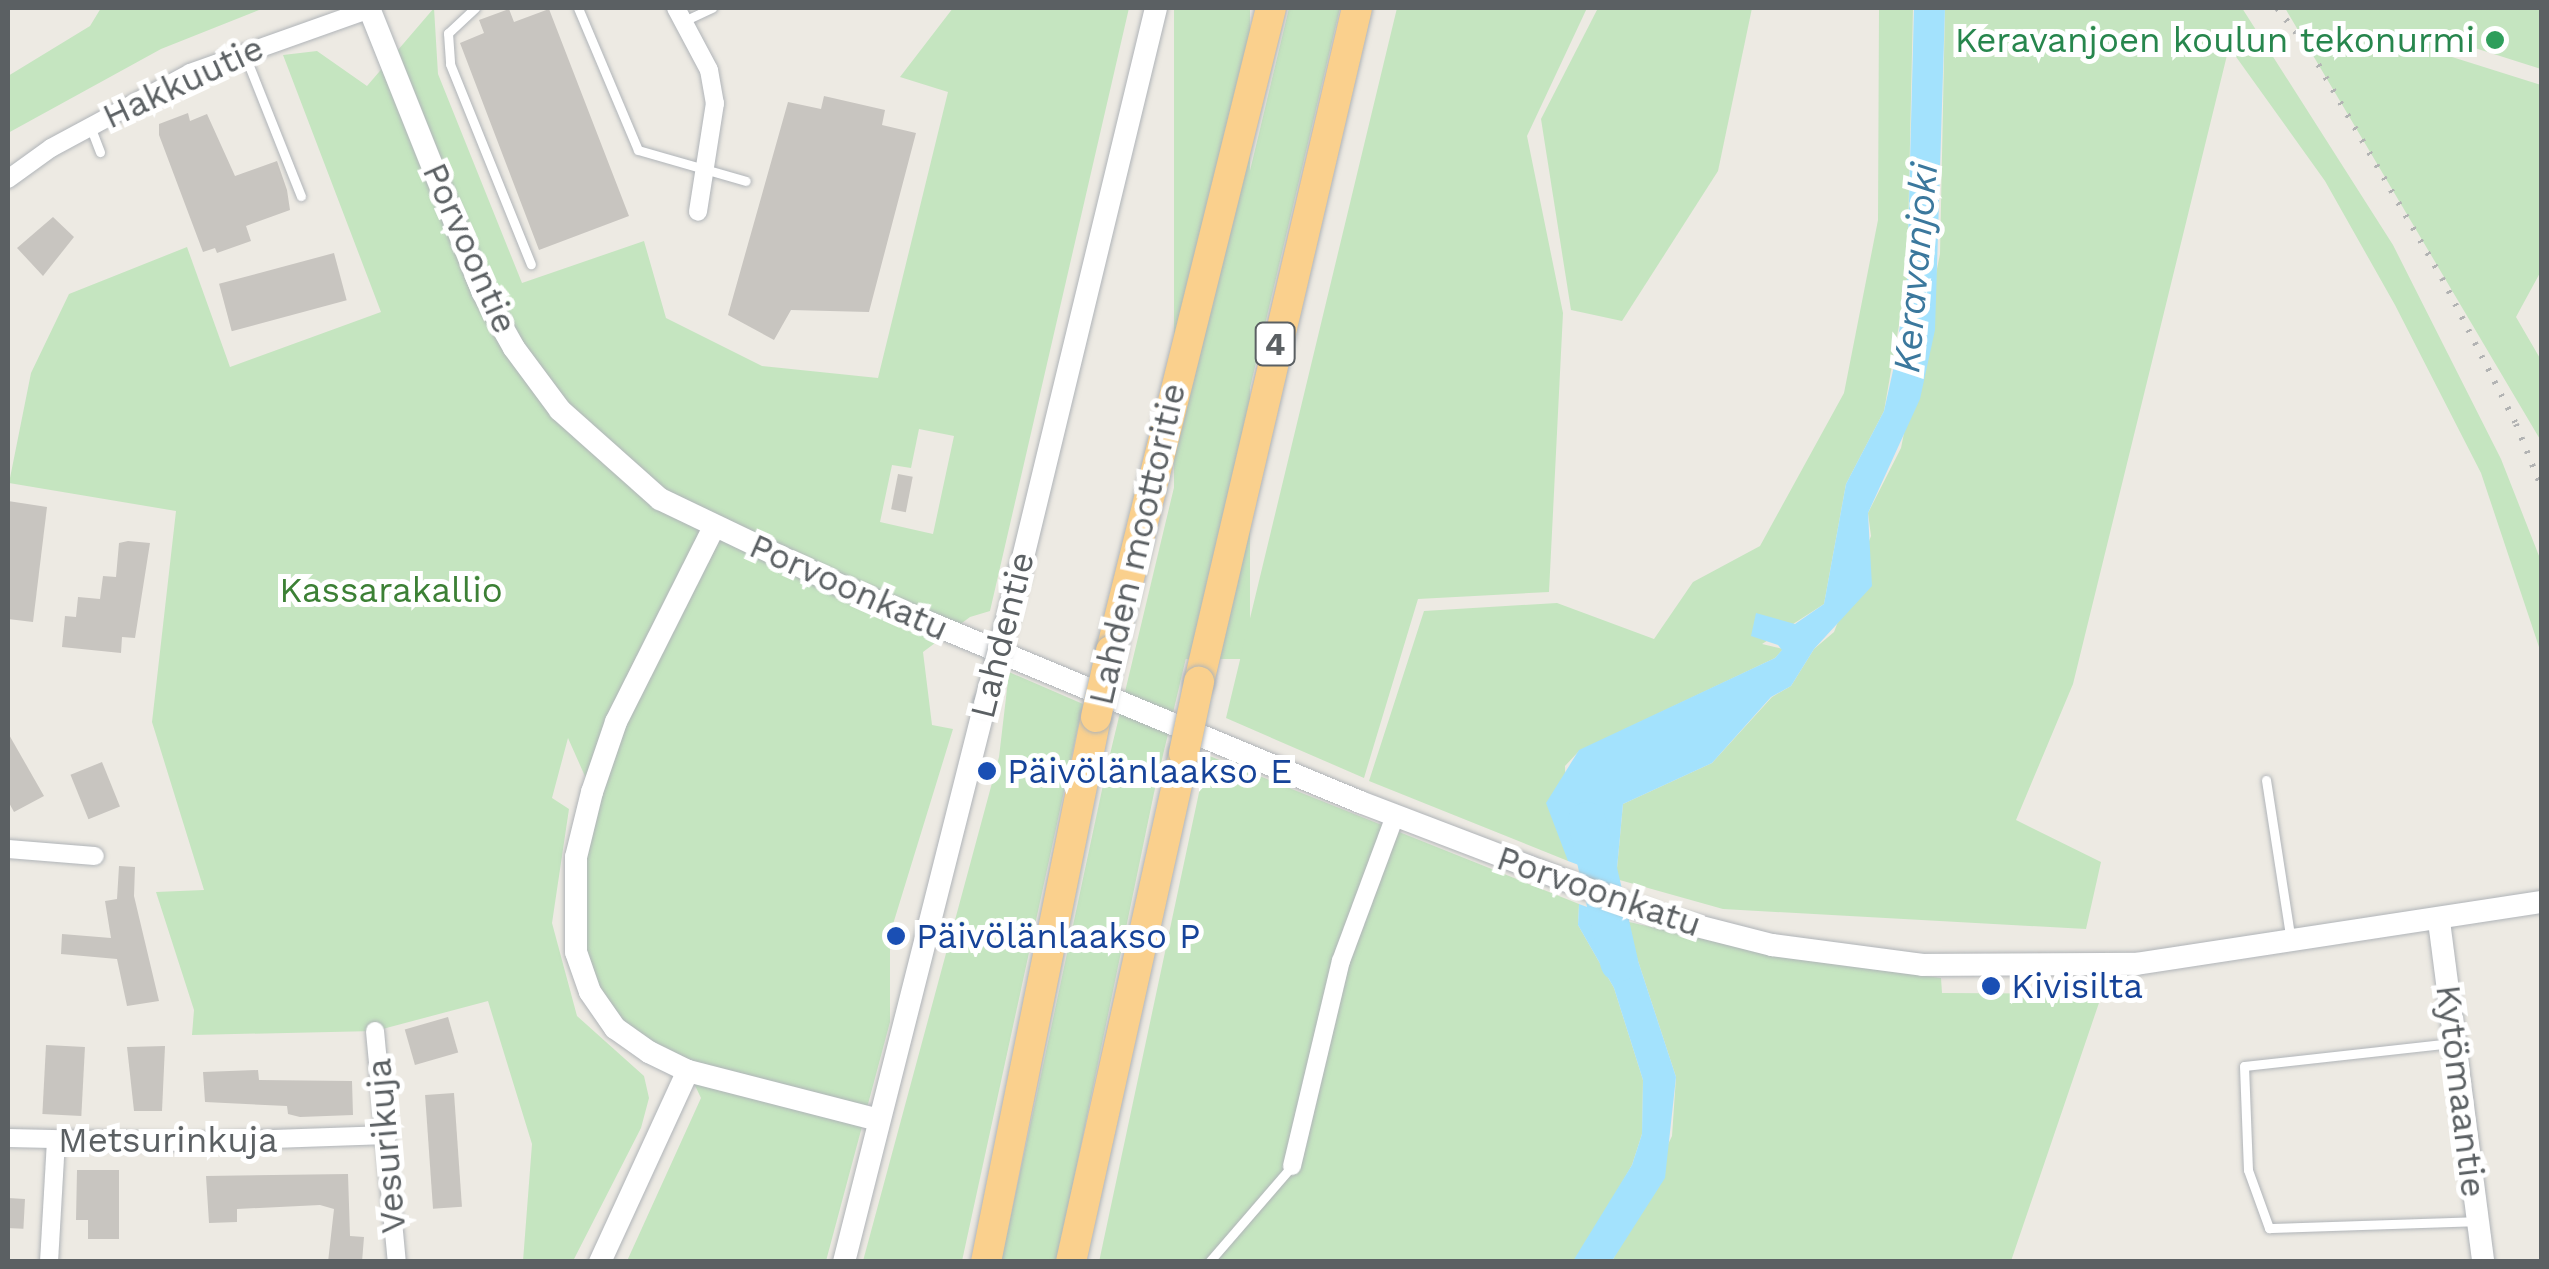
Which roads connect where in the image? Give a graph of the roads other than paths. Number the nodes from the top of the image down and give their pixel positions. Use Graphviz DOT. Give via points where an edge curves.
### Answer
graph roads {
  1 [pos="370,8"];
  2 [pos="476,8"];
  3 [pos="578,8"];
  4 [pos="712,8"];
  5 [pos="1156,8"];
  6 [pos="1271,8"];
  7 [pos="1356,8"];
  8 [pos="681,14"];
  9 [pos="243,51"];
  10 [pos="90,126"];
  11 [pos="100,152"];
  12 [pos="706,169"];
  13 [pos="8,179"];
  14 [pos="746,181"];
  15 [pos="302,196"];
  16 [pos="698,212"];
  17 [pos="531,264"];
  18 [pos="714,527"];
  19 [pos="2266,780"];
  20 [pos="1395,816"];
  21 [pos="8,849"];
  22 [pos="95,856"];
  23 [pos="2542,902"];
  24 [pos="2438,921"];
  25 [pos="2291,942"];
  26 [pos="375,1031"];
  27 [pos="2455,1042"];
  28 [pos="688,1071"];
  29 [pos="880,1120"];
  30 [pos="388,1134"];
  31 [pos="8,1138"];
  32 [pos="56,1141"];
  33 [pos="1292,1166"];
  34 [pos="2477,1221"];
  35 [pos="49,1262"];
  36 [pos="397,1262"];
  37 [pos="600,1262"];
  38 [pos="844,1262"];
  39 [pos="986,1262"];
  40 [pos="1070,1262"];
  41 [pos="1209,1262"];
  42 [pos="2483,1262"];
  1 -- 9 [label="street, Hakkuutie"];
  1 -- 18 [label="street, Porvoontie" via="482,290 514,348 560,410 627,473"];
  2 -- 17 [label="lane" via="448,33 450,64"];
  3 -- 12 [label="lane" via="638,150"];
  4 -- 8 [label="lane"];
  5 -- 29 [label="street, Lahdentie, bridge"];
  6 -- 39 [label="highway, Lahden moottoritie, bridge" via="1111,651"];
  7 -- 40 [label="highway, 4, bridge"];
  8 -- 12 [label="street" via="715,103"];
  9 -- 10 [label="street, Hakkuutie"];
  9 -- 15 [label="lane"];
  10 -- 11 [label="lane"];
  10 -- 13 [label="street, Hakkuutie"];
  12 -- 14 [label="lane"];
  12 -- 16 [label="street"];
  18 -- 20 [label="street, Porvoonkatu"];
  18 -- 28 [label="street" via="616,722 576,857 572,910 576,952 598,1004 616,1028"];
  19 -- 25 [label="lane"];
  20 -- 25 [label="street, Porvoonkatu" via="1658,916 1772,944 1954,967 2136,964"];
  20 -- 33 [label="street" via="1341,962"];
  21 -- 22 [label="street"];
  23 -- 24 [label="street, Porvoonkatu"];
  24 -- 25 [label="street, Porvoonkatu"];
  24 -- 27 [label="street, Kytömaantie"];
  26 -- 30 [label="street, Vesurikuja"];
  27 -- 34 [label="street, Kytömaantie"];
  27 -- 34 [label="lane" via="2244,1066 2245,1146 2268,1228 2408,1218"];
  28 -- 29 [label="street"];
  28 -- 37 [label="street"];
  29 -- 38 [label="street, Lahdentie"];
  30 -- 32 [label="street, Metsurinkuja"];
  30 -- 36 [label="street, Vesurikuja"];
  31 -- 32 [label="street, Metsurinkuja"];
  32 -- 35 [label="street"];
  33 -- 41 [label="lane"];
  34 -- 42 [label="street, Kytömaantie"];
}
